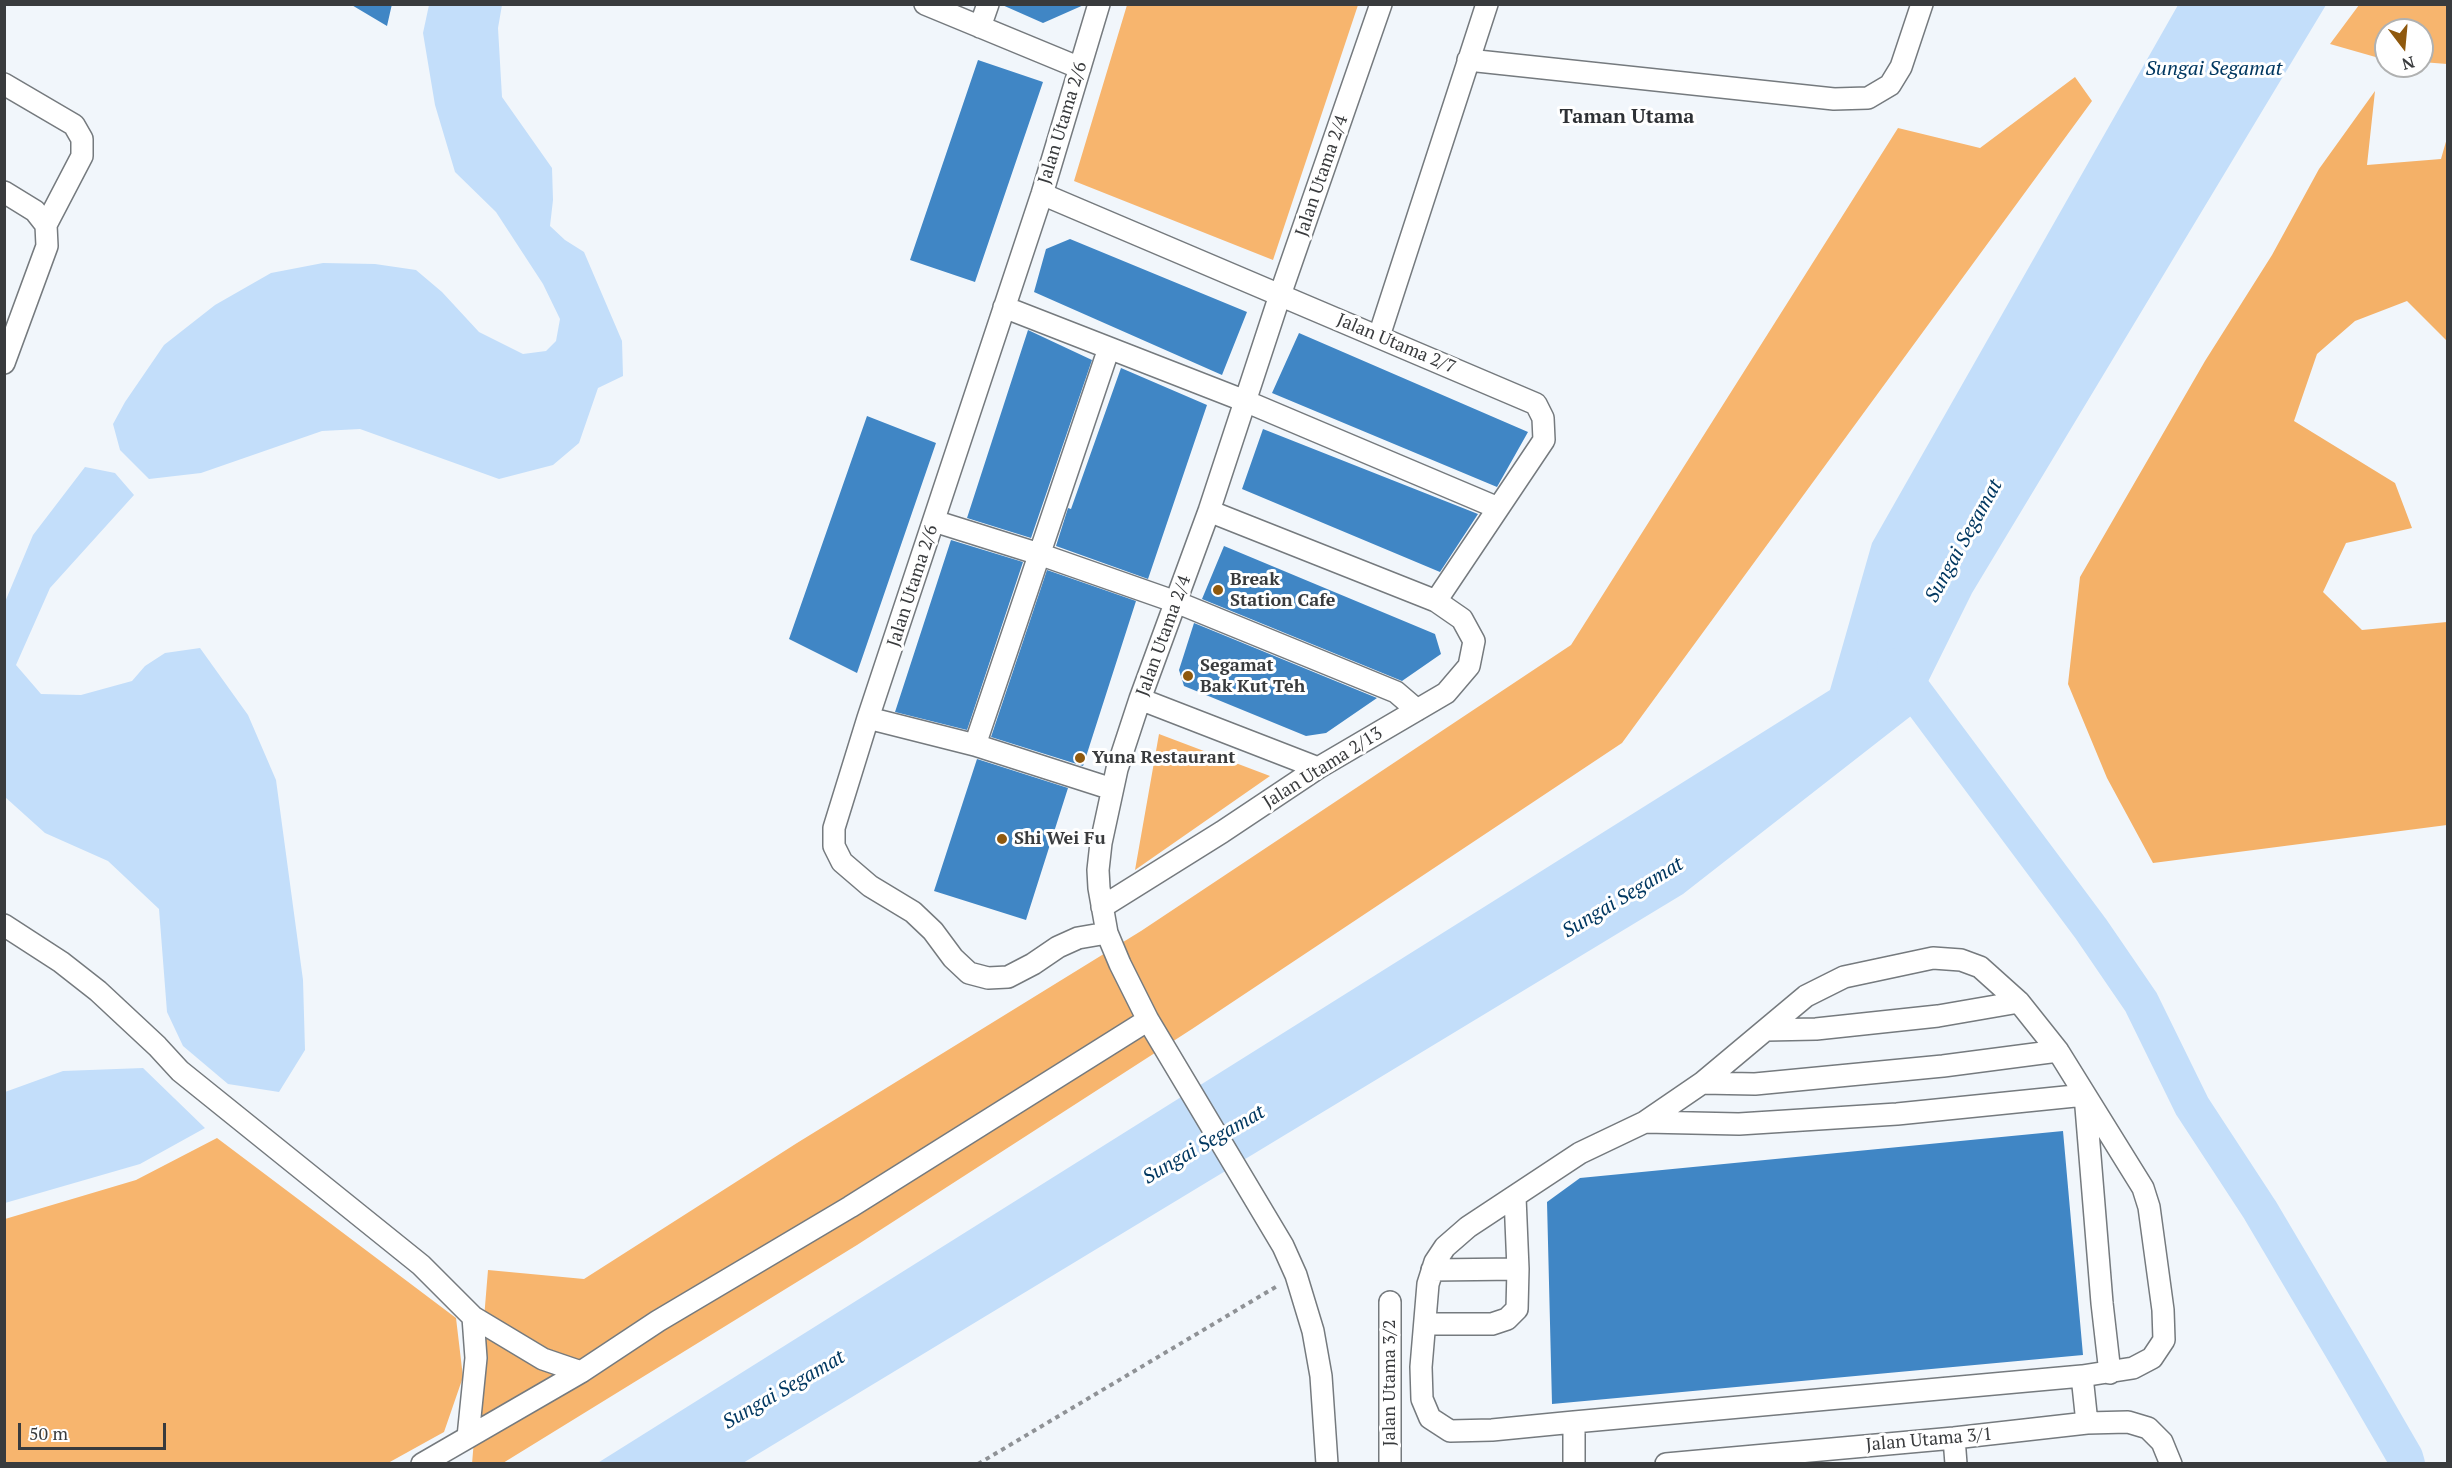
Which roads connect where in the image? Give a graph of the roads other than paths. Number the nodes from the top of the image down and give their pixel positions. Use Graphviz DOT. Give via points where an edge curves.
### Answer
graph roads {
  1 [pos="925,4"];
  2 [pos="988,4"];
  3 [pos="1100,4"];
  4 [pos="1381,4"];
  5 [pos="1487,4"];
  6 [pos="1922,4"];
  7 [pos="980,27"];
  8 [pos="1468,60"];
  9 [pos="1080,68"];
  10 [pos="4,84"];
  11 [pos="4,192"];
  12 [pos="1041,194"];
  13 [pos="46,225"];
  14 [pos="1280,295"];
  15 [pos="1004,307"];
  16 [pos="1379,336"];
  17 [pos="1109,348"];
  18 [pos="4,363"];
  19 [pos="1245,401"];
  20 [pos="1498,508"];
  21 [pos="1209,510"];
  22 [pos="934,521"];
  23 [pos="1039,554"];
  24 [pos="1176,602"];
  25 [pos="1436,602"];
  26 [pos="1140,699"];
  27 [pos="1418,710"];
  28 [pos="868,718"];
  29 [pos="975,745"];
  30 [pos="1318,768"];
  31 [pos="1112,789"];
  32 [pos="1102,907"];
  33 [pos="4,925"];
  34 [pos="1107,933"];
  35 [pos="2019,1002"];
  36 [pos="1154,1028"];
  37 [pos="1766,1030"];
  38 [pos="2058,1051"];
  39 [pos="1702,1083"];
  40 [pos="2085,1095"];
  41 [pos="1645,1122"];
  42 [pos="1515,1197"];
  43 [pos="1518,1269"];
  44 [pos="1432,1270"];
  45 [pos="1390,1302"];
  46 [pos="473,1317"];
  47 [pos="1425,1324"];
  48 [pos="581,1372"];
  49 [pos="2110,1373"];
  50 [pos="2082,1376"];
  51 [pos="1574,1422"];
  52 [pos="2088,1423"];
  53 [pos="468,1437"];
  54 [pos="1954,1438"];
  55 [pos="1724,1461"];
  56 [pos="422,1464"];
  57 [pos="1327,1464"];
  58 [pos="1390,1464"];
  59 [pos="1574,1464"];
  60 [pos="1666,1464"];
  61 [pos="1956,1464"];
  62 [pos="2171,1464"];
  1 -- 7 [label="street"];
  2 -- 7 [label="street"];
  3 -- 9 [label="street, Jalan Utama 2/6"];
  4 -- 14 [label="street, Jalan Utama 2/4"];
  5 -- 8 [label="street"];
  6 -- 8 [label="street" via="1901,67 1890,85 1868,98 1834,99"];
  7 -- 9 [label="street"];
  8 -- 16 [label="street"];
  9 -- 12 [label="street, Jalan Utama 2/6"];
  10 -- 13 [label="street" via="74,125 82,139 82,156"];
  11 -- 13 [label="street" via="35,211"];
  12 -- 14 [label="street, Jalan Utama 2/7"];
  12 -- 15 [label="street, Jalan Utama 2/6"];
  13 -- 18 [label="street" via="47,246"];
  14 -- 16 [label="street, Jalan Utama 2/7"];
  14 -- 19 [label="street, Jalan Utama 2/4"];
  15 -- 17 [label="street"];
  15 -- 22 [label="street, Jalan Utama 2/6"];
  16 -- 20 [label="street, Jalan Utama 2/7" via="1536,404 1544,418 1544,440"];
  17 -- 19 [label="street"];
  17 -- 23 [label="street"];
  19 -- 20 [label="street"];
  19 -- 21 [label="street, Jalan Utama 2/4"];
  20 -- 25 [label="street, Jalan Utama 2/7"];
  21 -- 24 [label="street, Jalan Utama 2/4"];
  21 -- 25 [label="street, Jalan Utama 2/13"];
  22 -- 23 [label="street"];
  22 -- 28 [label="street, Jalan Utama 2/6"];
  23 -- 24 [label="street"];
  23 -- 29 [label="street"];
  24 -- 26 [label="street, Jalan Utama 2/4"];
  24 -- 27 [label="street" via="1396,692"];
  25 -- 27 [label="street, Jalan Utama 2/13" via="1462,619 1474,640 1469,666 1446,693"];
  26 -- 30 [label="street"];
  26 -- 31 [label="street, Jalan Utama 2/4"];
  27 -- 30 [label="street, Jalan Utama 2/13"];
  28 -- 29 [label="street"];
  28 -- 34 [label="street, Jalan Utama 2/6" via="834,828 834,846 843,862 870,886 913,912 969,973 988,978 1008,977 1078,938"];
  29 -- 31 [label="street"];
  30 -- 32 [label="street, Jalan Utama 2/13"];
  31 -- 32 [label="street, Jalan Utama 2/4" via="1098,870"];
  32 -- 34 [label="street, Jalan Utama 2/4"];
  33 -- 46 [label="street" via="98,991 180,1071 422,1265"];
  34 -- 36 [label="street, Jalan Utama 2/4"];
  35 -- 37 [label="street" via="1938,1016 1816,1029"];
  35 -- 37 [label="street" via="1980,968 1961,960 1933,958 1844,978 1806,996"];
  35 -- 38 [label="street"];
  36 -- 48 [label="street" via="658,1321"];
  36 -- 57 [label="street, Jalan Utama 2/4" via="1283,1246 1296,1275 1313,1331 1321,1376"];
  37 -- 39 [label="street"];
  38 -- 39 [label="street" via="1767,1083"];
  38 -- 40 [label="street"];
  39 -- 41 [label="street"];
  40 -- 41 [label="street" via="1751,1124"];
  40 -- 49 [label="street"];
  40 -- 49 [label="street" via="2143,1188 2163,1310 2164,1340 2152,1358 2133,1368"];
  41 -- 42 [label="street" via="1580,1153"];
  42 -- 43 [label="street"];
  42 -- 44 [label="street" via="1445,1247"];
  43 -- 44 [label="street"];
  43 -- 47 [label="street" via="1517,1309 1507,1319 1492,1324"];
  44 -- 47 [label="street"];
  45 -- 58 [label="street, Jalan Utama 3/2"];
  46 -- 48 [label="street" via="543,1359"];
  46 -- 53 [label="street" via="476,1358"];
  47 -- 51 [label="street" via="1422,1399 1430,1418 1450,1431"];
  48 -- 53 [label="street"];
  49 -- 50 [label="street"];
  50 -- 51 [label="street"];
  50 -- 52 [label="street"];
  51 -- 59 [label="street"];
  52 -- 54 [label="street, Jalan Utama 3/1"];
  52 -- 62 [label="street, Jalan Utama 3/1" via="2128,1422 2148,1428 2162,1442"];
  53 -- 56 [label="street"];
  54 -- 55 [label="street, Jalan Utama 3/1"];
  54 -- 61 [label="street"];
  55 -- 60 [label="street, Jalan Utama 3/1"];
}
